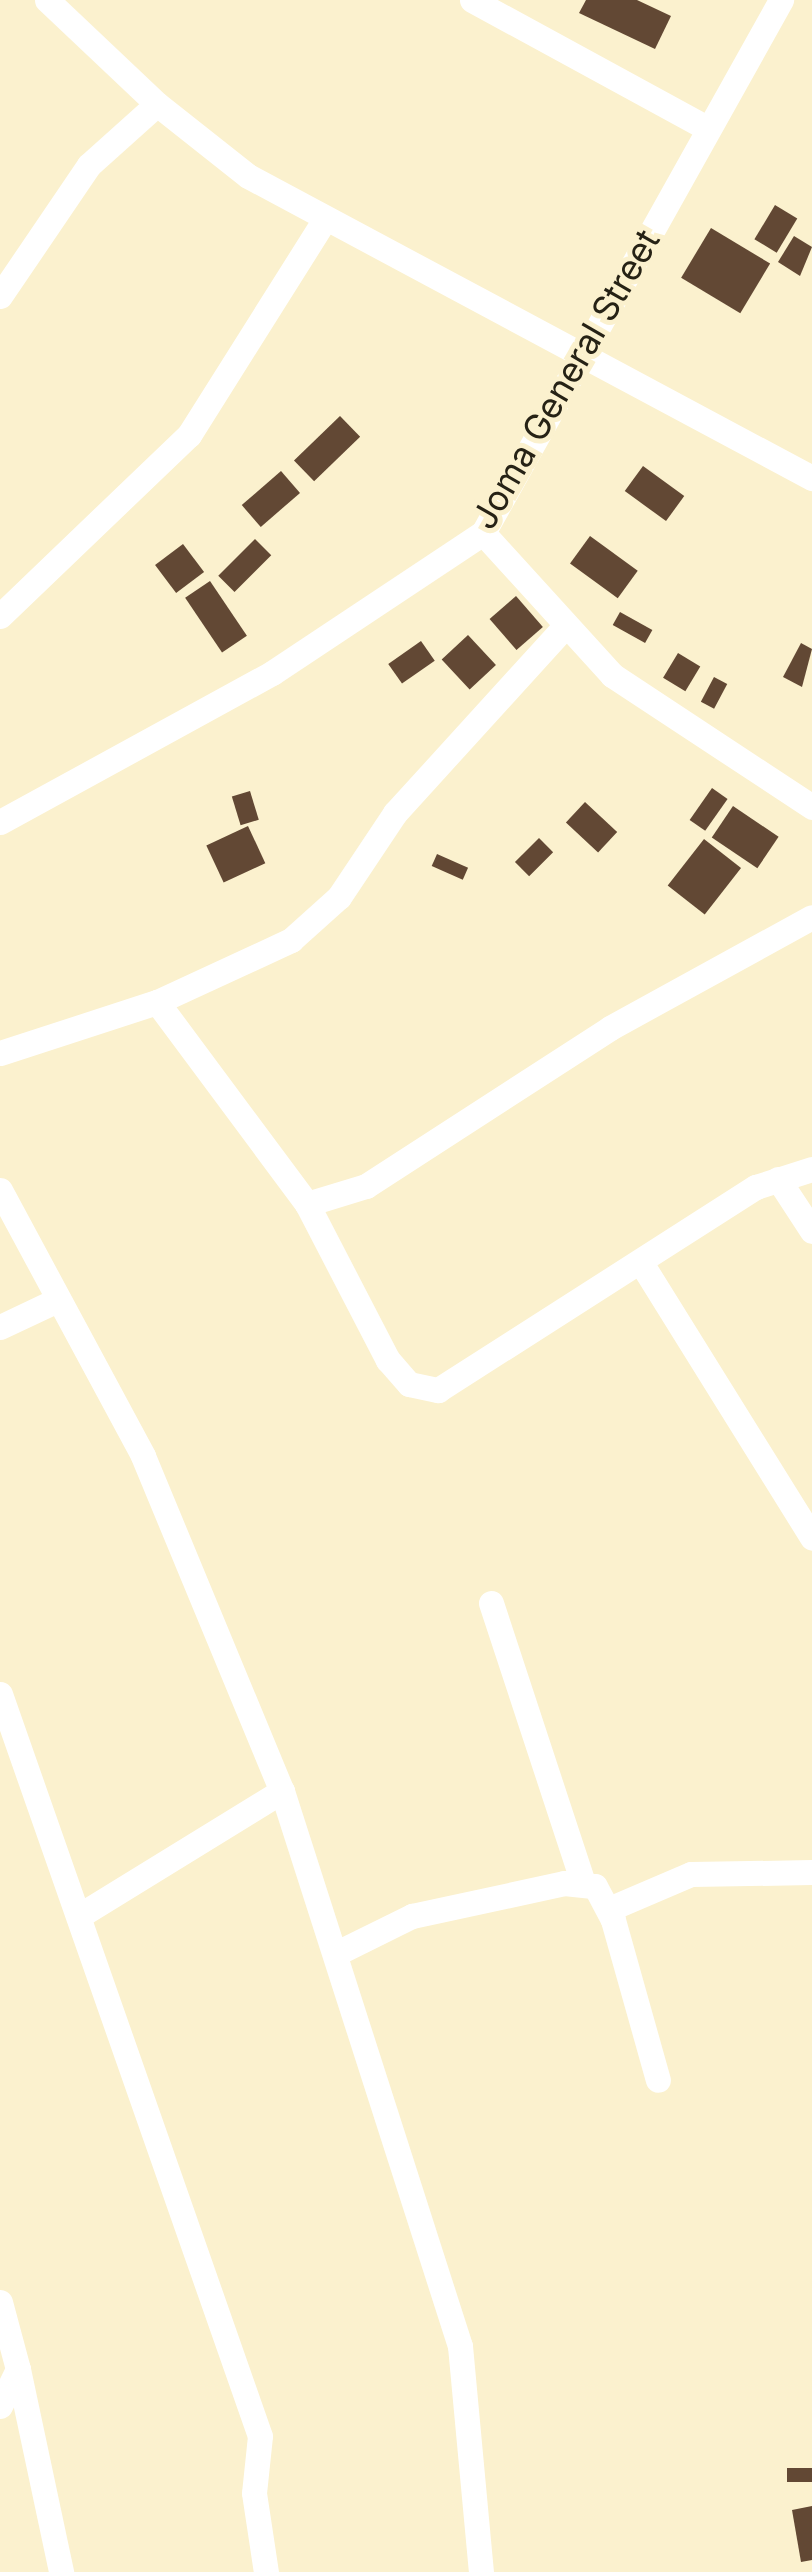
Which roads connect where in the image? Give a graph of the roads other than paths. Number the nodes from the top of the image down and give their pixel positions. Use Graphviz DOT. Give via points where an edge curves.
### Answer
graph roads {
  1 [pos="47,0"];
  2 [pos="472,0"];
  3 [pos="782,0"];
  4 [pos="157,104"];
  5 [pos="707,128"];
  6 [pos="324,222"];
  7 [pos="2,288"];
  8 [pos="586,352"];
  9 [pos="808,466"];
  10 [pos="483,533"];
  11 [pos="0,616"];
  12 [pos="566,625"];
  13 [pos="812,808"];
  14 [pos="0,822"];
  15 [pos="812,917"];
  16 [pos="157,1002"];
  17 [pos="0,1053"];
  18 [pos="812,1169"];
  19 [pos="778,1178"];
  20 [pos="0,1190"];
  21 [pos="307,1204"];
  22 [pos="812,1232"];
  23 [pos="643,1266"];
  24 [pos="57,1300"];
  25 [pos="0,1328"];
  26 [pos="812,1538"];
  27 [pos="490,1603"];
  28 [pos="0,1694"];
  29 [pos="282,1790"];
  30 [pos="812,1872"];
  31 [pos="582,1883"];
  32 [pos="609,1909"];
  33 [pos="82,1914"];
  34 [pos="336,1954"];
  35 [pos="658,2080"];
  36 [pos="0,2302"];
  37 [pos="18,2368"];
  38 [pos="0,2406"];
  39 [pos="61,2572"];
  40 [pos="266,2572"];
  41 [pos="481,2572"];
  1 -- 4 [label="street"];
  2 -- 5 [label="street"];
  3 -- 5 [label="street, Joma General Street"];
  4 -- 6 [label="street" via="248,176"];
  4 -- 7 [label="street" via="89,165"];
  5 -- 8 [label="street, Joma General Street"];
  6 -- 8 [label="street"];
  6 -- 11 [label="street" via="190,435"];
  8 -- 9 [label="street"];
  8 -- 10 [label="street, Joma General Street"];
  10 -- 12 [label="street"];
  10 -- 14 [label="street, Joma General Street" via="272,674"];
  12 -- 13 [label="street" via="612,676"];
  12 -- 16 [label="street" via="395,814 339,897 252,964"];
  15 -- 21 [label="street" via="610,1028 366,1186"];
  16 -- 17 [label="street"];
  16 -- 21 [label="street"];
  18 -- 19 [label="street"];
  19 -- 22 [label="street"];
  19 -- 23 [label="street"];
  20 -- 24 [label="street"];
  21 -- 23 [label="street" via="388,1360 409,1384 438,1390 581,1294"];
  23 -- 26 [label="street"];
  24 -- 25 [label="street"];
  24 -- 29 [label="street" via="142,1456"];
  27 -- 31 [label="street"];
  28 -- 33 [label="street"];
  29 -- 33 [label="street"];
  29 -- 34 [label="street"];
  30 -- 32 [label="street" via="691,1874"];
  31 -- 32 [label="street" via="605,1895"];
  31 -- 34 [label="street" via="412,1916"];
  32 -- 35 [label="street"];
  33 -- 40 [label="street" via="260,2436 254,2493"];
  34 -- 41 [label="street" via="460,2346"];
  36 -- 37 [label="street"];
  37 -- 38 [label="street"];
  37 -- 39 [label="street"];
}
